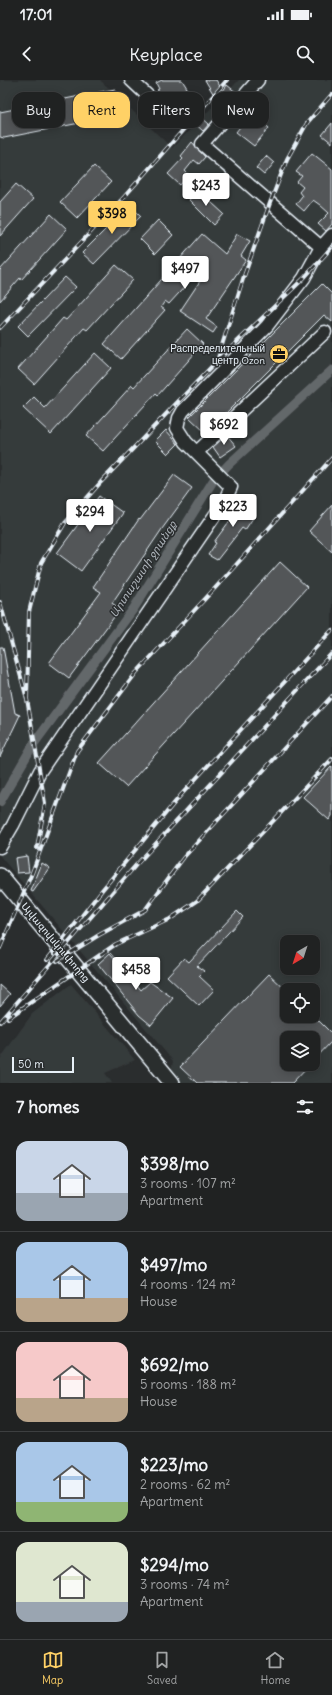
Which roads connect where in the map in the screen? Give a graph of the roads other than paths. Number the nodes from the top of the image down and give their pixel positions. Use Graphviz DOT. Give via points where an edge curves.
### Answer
graph roads {
  1 [pos="131,80"];
  2 [pos="258,80"];
  3 [pos="144,92"];
  4 [pos="332,235"];
  5 [pos="322,247"];
  6 [pos="325,332"];
  7 [pos="197,452"];
  8 [pos="0,847"];
  9 [pos="0,877"];
  10 [pos="172,1083"];
  1 -- 3 [label="street"];
  2 -- 5 [label="street" via="202,144"];
  4 -- 5 [label="street"];
  5 -- 7 [label="street" via="304,278 267,326 183,411 177,428 186,442"];
  6 -- 7 [label="street"];
  7 -- 8 [label="street" via="231,487 224,502 40,771"];
  9 -- 10 [label="main road, Այվազովսկու փողոց"];
}
